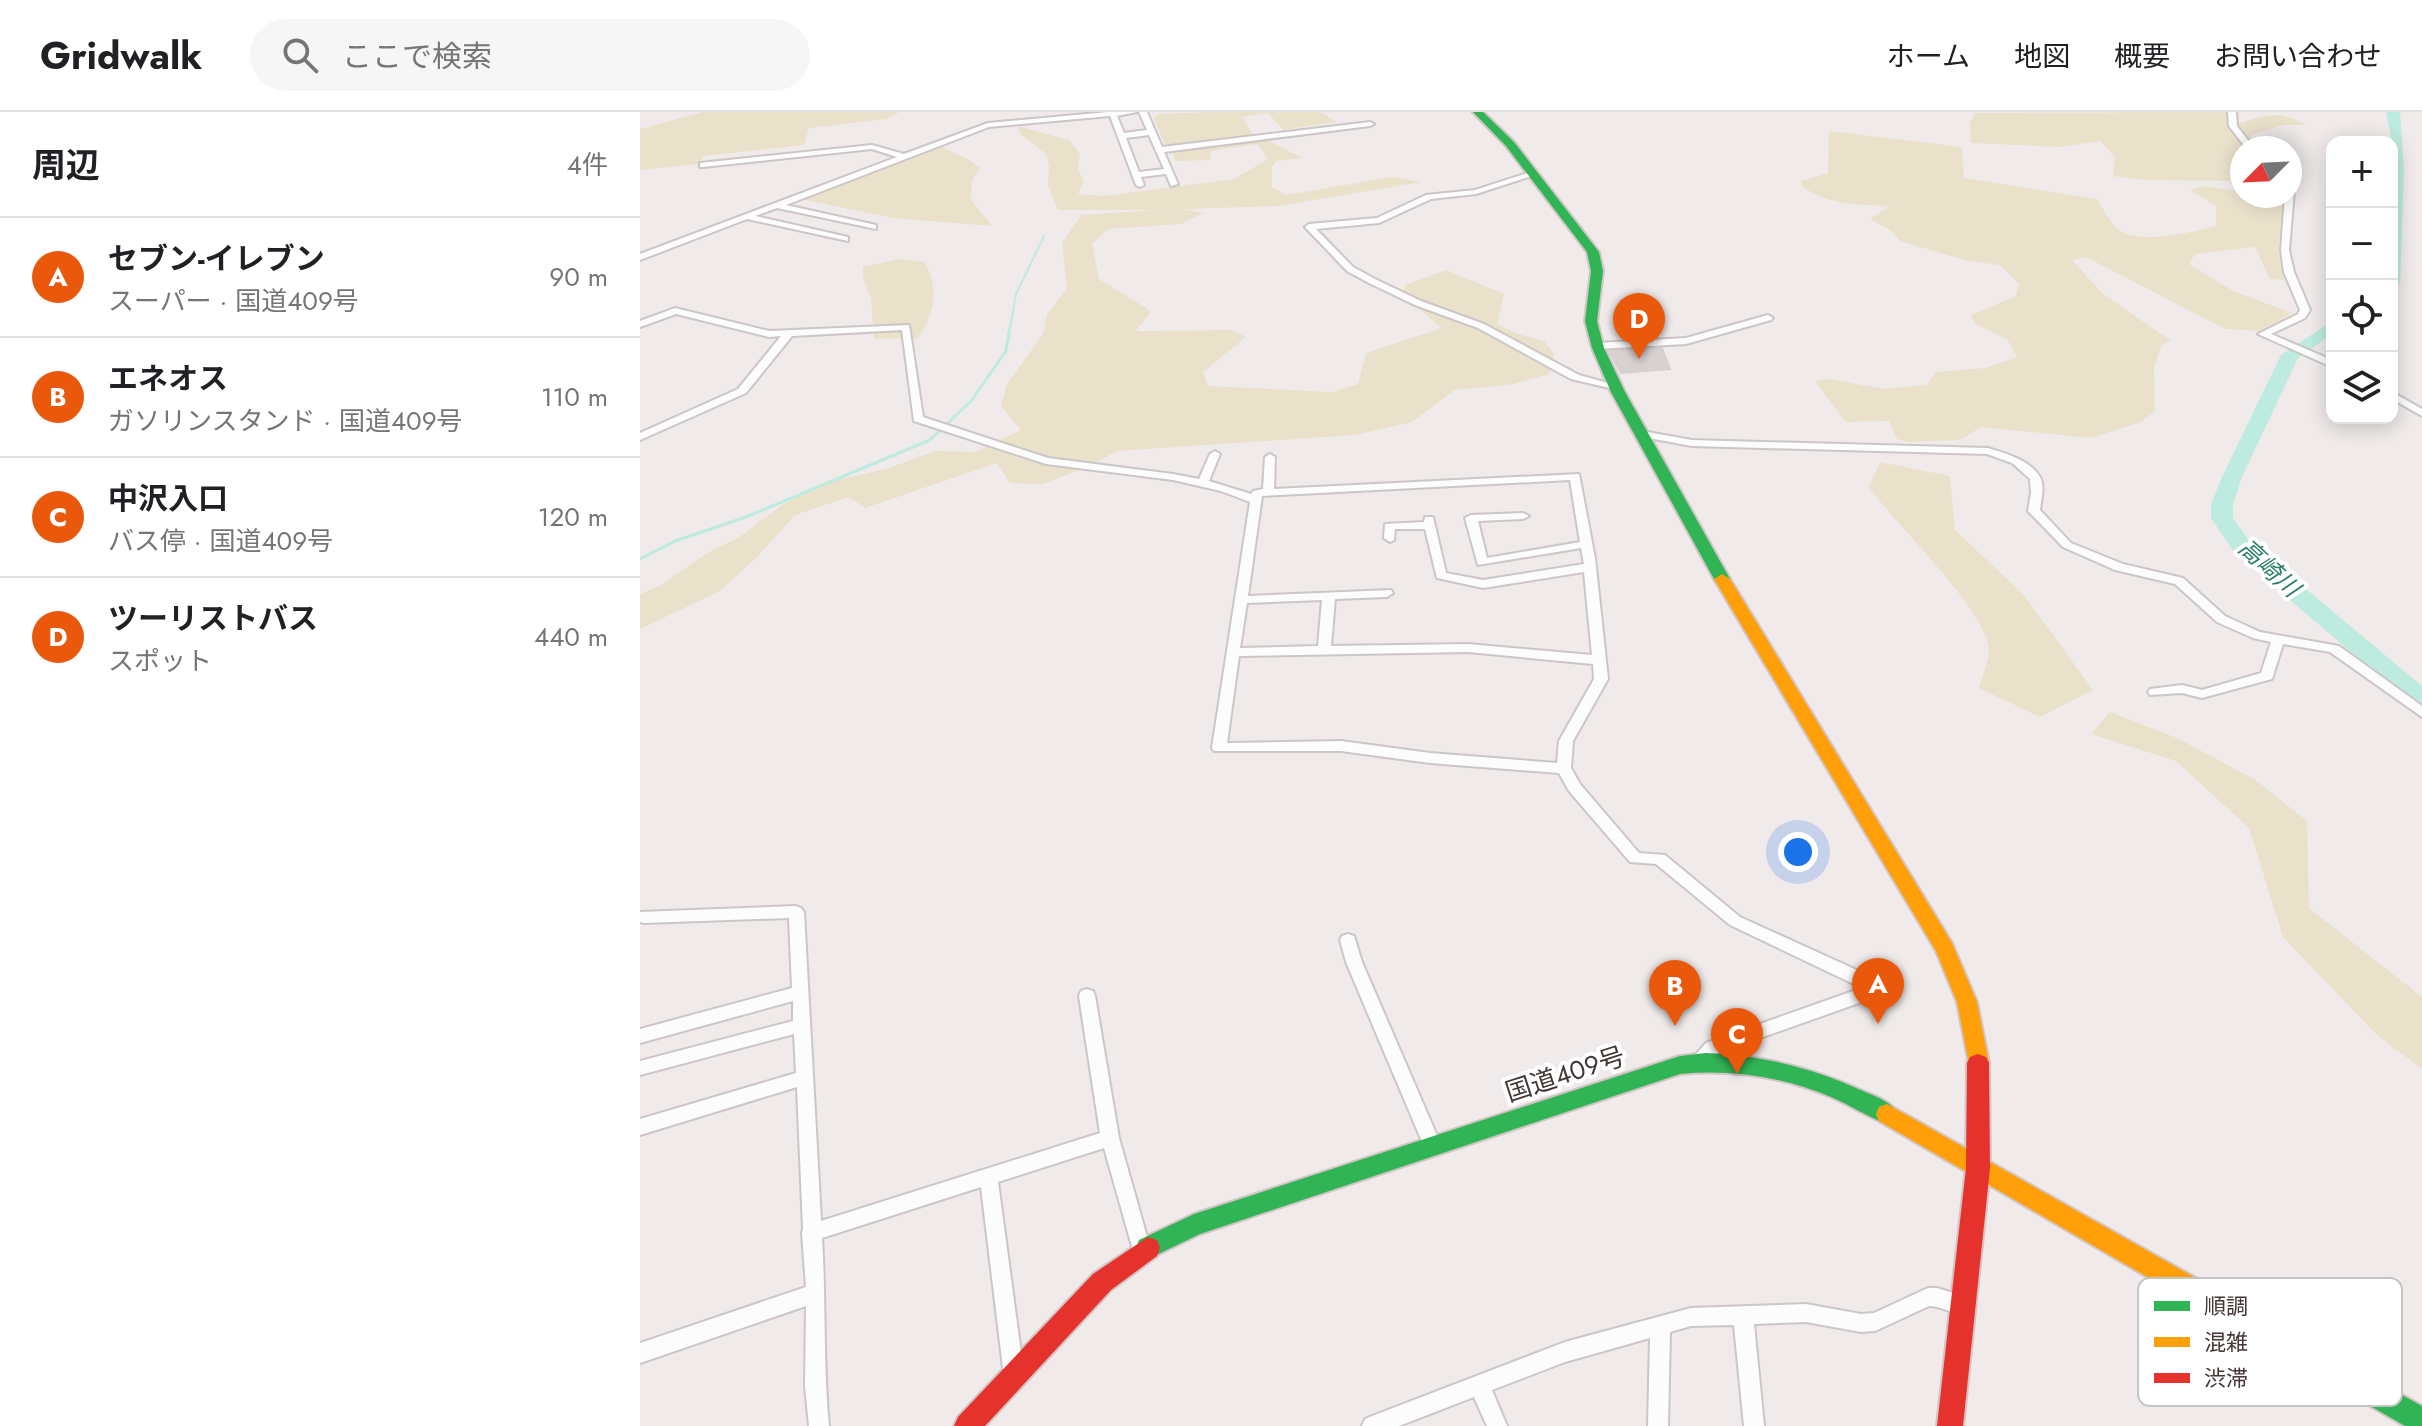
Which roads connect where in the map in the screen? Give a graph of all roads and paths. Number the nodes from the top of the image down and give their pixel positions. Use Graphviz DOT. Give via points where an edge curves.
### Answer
graph roads {
  1 [pos="1133,112"];
  2 [pos="1143,112"];
  3 [pos="1478,112"];
  4 [pos="2232,112"];
  5 [pos="1099,113"];
  6 [pos="1113,114"];
  7 [pos="1370,124"];
  8 [pos="1152,132"];
  9 [pos="1121,136"];
  10 [pos="2241,136"];
  11 [pos="1159,150"];
  12 [pos="903,156"];
  13 [pos="703,165"];
  14 [pos="1168,171"];
  15 [pos="1534,174"];
  16 [pos="1174,184"];
  17 [pos="776,205"];
  18 [pos="2288,208"];
  19 [pos="746,216"];
  20 [pos="828,217"];
  21 [pos="873,227"];
  22 [pos="804,230"];
  23 [pos="845,239"];
  24 [pos="640,257"];
  25 [pos="1768,318"];
  26 [pos="640,325"];
  27 [pos="789,333"];
  28 [pos="1597,346"];
  29 [pos="2326,361"];
  30 [pos="1618,389"];
  31 [pos="2398,399"];
  32 [pos="2422,413"];
  33 [pos="1642,434"];
  34 [pos="640,437"];
  35 [pos="1215,454"];
  36 [pos="1270,457"];
  37 [pos="1203,483"];
  38 [pos="1262,496"];
  39 [pos="1523,516"];
  40 [pos="1390,538"];
  41 [pos="1587,544"];
  42 [pos="1590,567"];
  43 [pos="1387,593"];
  44 [pos="1329,596"];
  45 [pos="1240,600"];
  46 [pos="2278,641"];
  47 [pos="1324,650"];
  48 [pos="1232,652"];
  49 [pos="1599,660"];
  50 [pos="2155,692"];
  51 [pos="2422,713"];
  52 [pos="1564,768"];
  53 [pos="644,917"];
  54 [pos="1348,940"];
  55 [pos="798,993"];
  56 [pos="1087,996"];
  57 [pos="800,1026"];
  58 [pos="641,1036"];
  59 [pos="1696,1063"];
  60 [pos="640,1068"];
  61 [pos="803,1078"];
  62 [pos="640,1127"];
  63 [pos="1110,1138"];
  64 [pos="1432,1145"];
  65 [pos="1979,1165"];
  66 [pos="989,1178"];
  67 [pos="811,1233"];
  68 [pos="1142,1251"];
  69 [pos="2175,1278"];
  70 [pos="816,1293"];
  71 [pos="1962,1305"];
  72 [pos="1743,1315"];
  73 [pos="1660,1325"];
  74 [pos="640,1353"];
  75 [pos="1014,1376"];
  76 [pos="1479,1385"];
  77 [pos="2396,1406"];
  78 [pos="2422,1421"];
  79 [pos="819,1426"];
  80 [pos="967,1426"];
  81 [pos="1372,1426"];
  82 [pos="1497,1426"];
  83 [pos="1658,1426"];
  84 [pos="1754,1426"];
  85 [pos="1950,1426"];
  1 -- 6 [label="street"];
  2 -- 8 [label="street"];
  3 -- 15 [label="main road"];
  4 -- 10 [label="street"];
  5 -- 6 [label="street"];
  5 -- 12 [label="street" via="998,123"];
  6 -- 9 [label="street"];
  7 -- 11 [label="street"];
  8 -- 9 [label="street"];
  8 -- 11 [label="street"];
  9 -- 14 [label="street" via="1138,180"];
  11 -- 14 [label="street"];
  12 -- 13 [label="street" via="872,147"];
  12 -- 17 [label="street"];
  14 -- 16 [label="street"];
  15 -- 28 [label="main road" via="1596,259 1598,284 1590,319"];
  15 -- 30 [label="street" via="1476,192 1429,197 1379,220 1309,227 1350,269 1372,281 1481,326 1575,377"];
  17 -- 19 [label="street"];
  17 -- 20 [label="street"];
  18 -- 29 [label="street" via="2285,250 2305,310 2263,334"];
  19 -- 22 [label="street"];
  19 -- 24 [label="street"];
  20 -- 21 [label="street"];
  20 -- 22 [label="street"];
  22 -- 23 [label="street"];
  25 -- 28 [label="street" via="1686,341"];
  26 -- 27 [label="street" via="675,311 769,334"];
  27 -- 34 [label="street" via="742,391"];
  27 -- 37 [label="street" via="906,327 918,419 1046,461"];
  28 -- 30 [label="main road"];
  30 -- 33 [label="main road"];
  31 -- 32 [label="street"];
  33 -- 46 [label="street" via="1692,443 1988,451 2033,473 2034,511 2067,545 2119,567 2179,581 2221,619"];
  33 -- 65 [label="main road" via="1951,958 1973,1028 1981,1088"];
  35 -- 37 [label="street"];
  36 -- 38 [label="street"];
  37 -- 38 [label="street"];
  38 -- 41 [label="street" via="1575,476"];
  38 -- 45 [label="street"];
  39 -- 41 [label="street" via="1471,518 1482,562"];
  40 -- 42 [label="street" via="1389,526 1430,522 1441,575 1483,584"];
  41 -- 42 [label="street"];
  42 -- 49 [label="street"];
  43 -- 44 [label="street"];
  44 -- 45 [label="street"];
  44 -- 47 [label="street"];
  45 -- 48 [label="street"];
  46 -- 50 [label="street" via="2267,676 2202,694 2182,689"];
  46 -- 51 [label="street" via="2334,649"];
  47 -- 48 [label="street"];
  47 -- 49 [label="street" via="1468,648"];
  48 -- 52 [label="street" via="1219,748 1341,746"];
  49 -- 52 [label="street" via="1601,679 1566,741"];
  52 -- 59 [label="street" via="1635,858 1660,859 1735,921 1866,982 1867,993 1712,1048"];
  53 -- 55 [label="street" via="796,912"];
  54 -- 64 [label="street"];
  55 -- 57 [label="street"];
  55 -- 58 [label="street"];
  56 -- 63 [label="street"];
  57 -- 60 [label="street"];
  57 -- 61 [label="street"];
  59 -- 64 [label="main road, 国道409号"];
  59 -- 65 [label="main road, 国道409号" via="1758,1069 1842,1092"];
  61 -- 62 [label="street"];
  61 -- 67 [label="street"];
  63 -- 66 [label="street"];
  63 -- 68 [label="street"];
  64 -- 68 [label="main road, 国道409号" via="1194,1225"];
  65 -- 69 [label="main road, 国道409号"];
  65 -- 71 [label="main road"];
  66 -- 67 [label="street"];
  66 -- 75 [label="street"];
  67 -- 70 [label="street"];
  68 -- 75 [label="main road, 国道409号" via="1102,1282"];
  70 -- 74 [label="street"];
  70 -- 79 [label="street"];
  71 -- 72 [label="street" via="1928,1297 1875,1322 1806,1313"];
  71 -- 85 [label="main road"];
  72 -- 73 [label="street" via="1691,1317"];
  72 -- 84 [label="street"];
  73 -- 76 [label="street" via="1565,1352"];
  73 -- 83 [label="street"];
  75 -- 80 [label="main road, 国道409号"];
  76 -- 81 [label="street"];
  76 -- 82 [label="street"];
  77 -- 78 [label="main road, 国道409号"];
}
